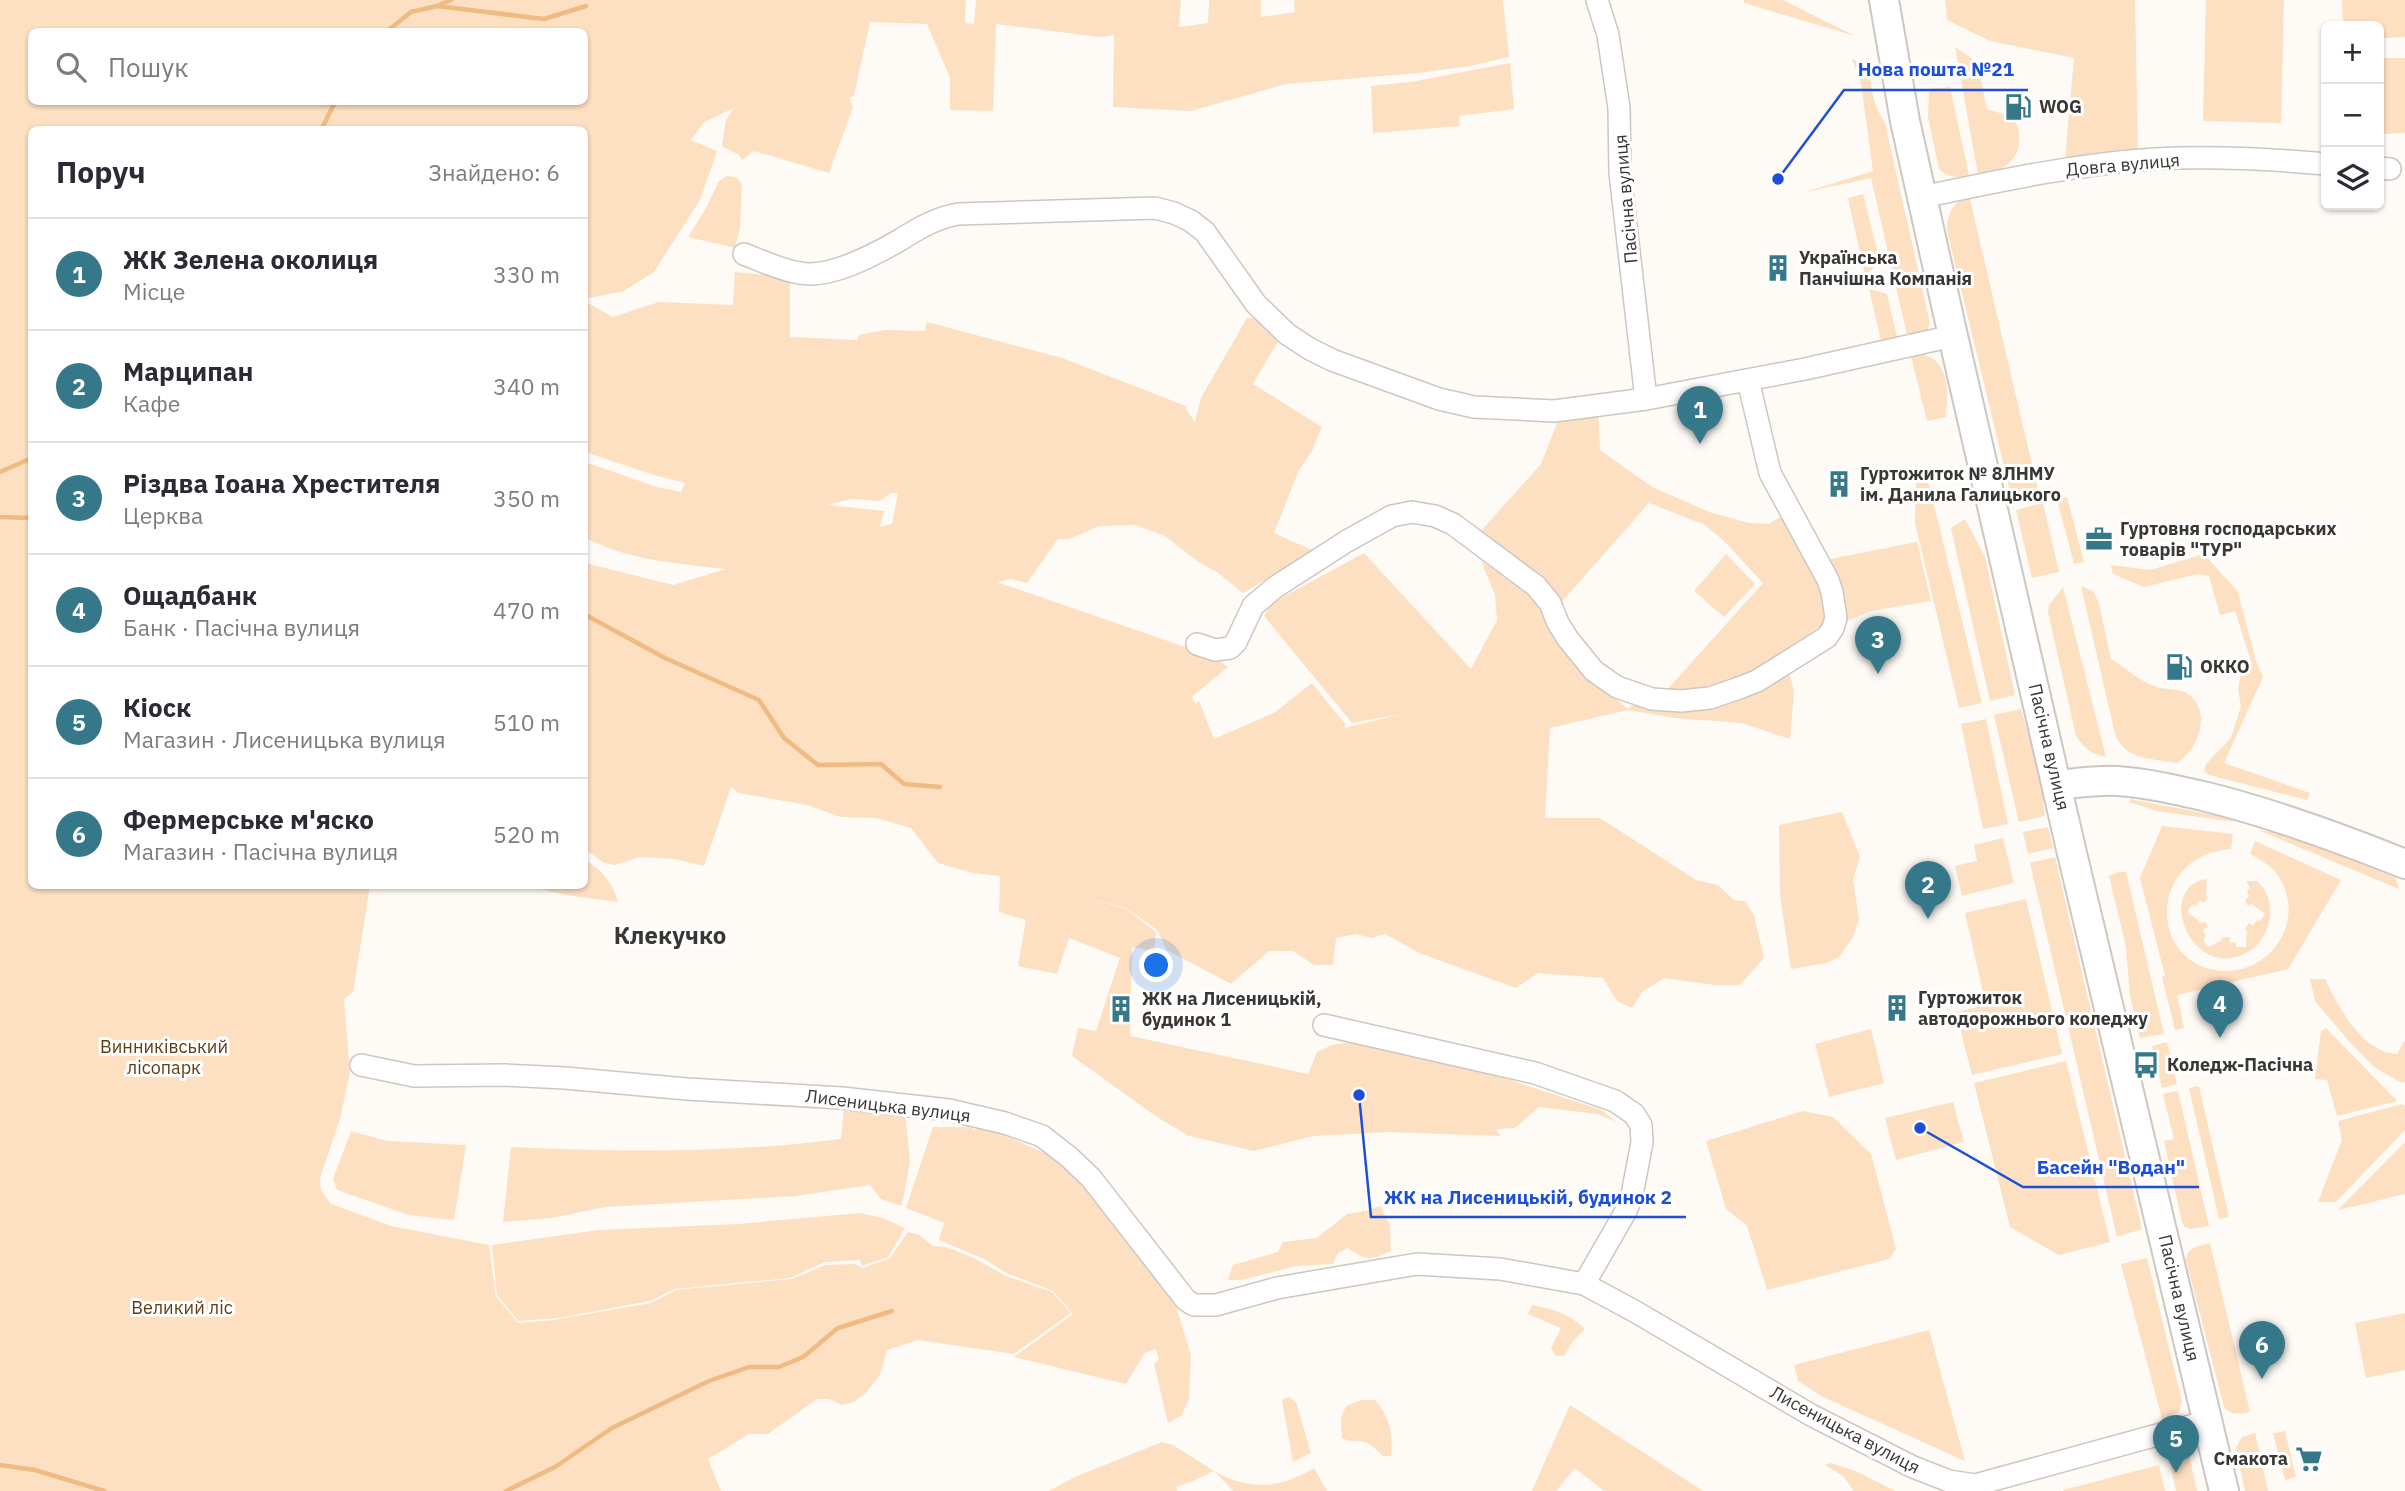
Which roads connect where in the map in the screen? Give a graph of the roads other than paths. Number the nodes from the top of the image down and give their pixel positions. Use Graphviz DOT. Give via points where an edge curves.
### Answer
graph roads {
  1 [pos="1597,0"];
  2 [pos="1884,0"];
  3 [pos="2321,164"];
  4 [pos="1922,197"];
  5 [pos="744,254"];
  6 [pos="1953,336"];
  7 [pos="1748,380"];
  8 [pos="1646,399"];
  9 [pos="1197,644"];
  10 [pos="2058,785"];
  11 [pos="2405,863"];
  12 [pos="1324,1026"];
  13 [pos="361,1065"];
  14 [pos="1584,1284"];
  15 [pos="2208,1421"];
  16 [pos="2224,1491"];
  1 -- 8 [label="street, Пасічна вулиця" via="1608,35 1619,108 1620,173"];
  2 -- 4 [label="main road, Пасічна вулиця"];
  3 -- 4 [label="street, Довга вулиця" via="2155,159 2015,178"];
  4 -- 6 [label="main road, Пасічна вулиця"];
  5 -- 8 [label="street" via="781,269 820,274 958,214 1155,208 1192,221 1205,232 1256,304 1287,334 1332,360 1474,407 1554,411"];
  6 -- 7 [label="street"];
  6 -- 10 [label="main road, Пасічна вулиця"];
  7 -- 8 [label="street"];
  7 -- 9 [label="street" via="1770,473 1828,580 1836,618 1827,636 1757,681 1710,698 1681,701 1651,699 1617,687 1584,661 1536,586 1453,524 1412,512 1392,516 1274,588 1253,606 1230,648 1215,650"];
  10 -- 11 [label="main road" via="2117,781 2179,791 2317,829"];
  10 -- 15 [label="main road, Пасічна вулиця"];
  12 -- 14 [label="street" via="1535,1073 1615,1101 1634,1114 1641,1125 1642,1142 1632,1195"];
  13 -- 14 [label="street, Лисеницька вулиця" via="414,1076 553,1077 842,1098 949,1110 1005,1122 1042,1136 1091,1178 1186,1300 1194,1304 1216,1305 1277,1288 1417,1264 1500,1269"];
  14 -- 15 [label="street, Лисеницька вулиця" via="1811,1415 1948,1481 1975,1485"];
  15 -- 16 [label="main road, Пасічна вулиця"];
}
